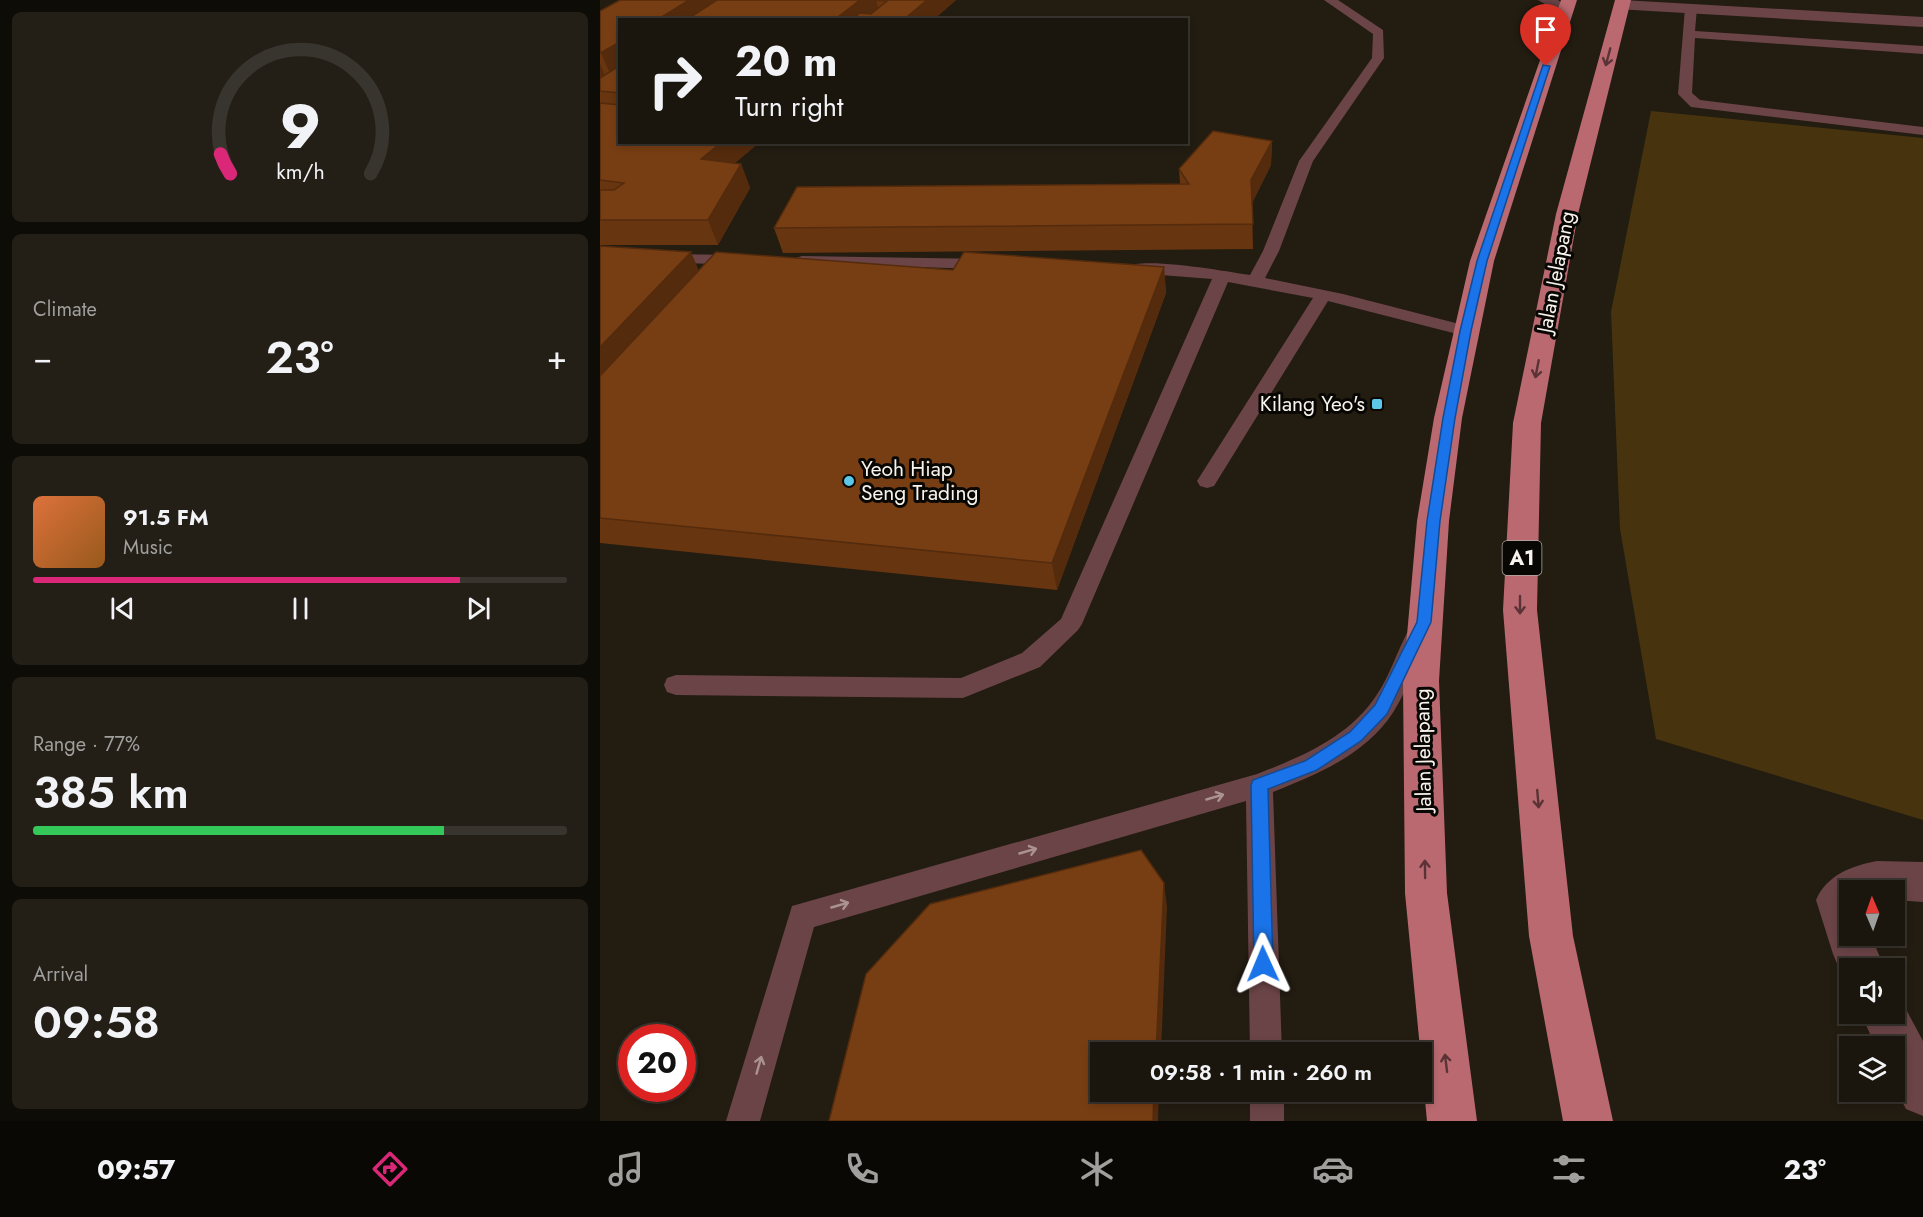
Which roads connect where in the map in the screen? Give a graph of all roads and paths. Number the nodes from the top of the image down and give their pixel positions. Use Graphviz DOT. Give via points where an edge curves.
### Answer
graph roads {
  1 [pos="1330,0"];
  2 [pos="1546,0"];
  3 [pos="1623,3"];
  4 [pos="1567,5"];
  5 [pos="1691,8"];
  6 [pos="1923,22"];
  7 [pos="1690,34"];
  8 [pos="1923,50"];
  9 [pos="1923,131"];
  10 [pos="647,258"];
  11 [pos="753,260"];
  12 [pos="787,261"];
  13 [pos="1002,264"];
  14 [pos="1119,267"];
  15 [pos="1222,276"];
  16 [pos="1255,281"];
  17 [pos="1323,295"];
  18 [pos="1465,331"];
  19 [pos="1207,481"];
  20 [pos="1424,622"];
  21 [pos="676,685"];
  22 [pos="1259,785"];
  23 [pos="1923,882"];
  24 [pos="1857,958"];
  25 [pos="1889,1024"];
  26 [pos="1266,1042"];
  27 [pos="1923,1092"];
  28 [pos="1266,1102"];
  29 [pos="743,1121"];
  30 [pos="1267,1121"];
  31 [pos="1452,1121"];
  32 [pos="1588,1121"];
  1 -- 16 [label="lane" via="1379,33 1378,58 1306,161"];
  2 -- 4 [label="street"];
  3 -- 5 [label="street"];
  3 -- 32 [label="main road, Jalan Jelapang / A1, one-way" via="1567,214 1527,423 1520,610 1551,936"];
  4 -- 18 [label="main road, Jalan Jelapang" via="1482,261"];
  5 -- 6 [label="street"];
  5 -- 7 [label="lane"];
  7 -- 8 [label="lane"];
  7 -- 9 [label="lane" via="1686,94 1696,104"];
  10 -- 11 [label="lane"];
  12 -- 13 [label="lane"];
  14 -- 15 [label="lane"];
  15 -- 16 [label="lane"];
  15 -- 21 [label="lane" via="1070,624 1031,660 963,688"];
  16 -- 17 [label="lane"];
  17 -- 18 [label="lane"];
  17 -- 19 [label="lane"];
  18 -- 20 [label="main road, Jalan Jelapang" via="1433,521"];
  20 -- 22 [label="lane" via="1381,710 1356,736 1311,765"];
  31 -- 20 [label="main road, Jalan Jelapang, one-way" via="1426,893 1421,681"];
  22 -- 26 [label="lane"];
  29 -- 22 [label="lane, one-way" via="802,916"];
  23 -- 24 [label="street" via="1881,879 1851,888 1838,900"];
  25 -- 27 [label="street"];
  28 -- 30 [label="lane"];
}
